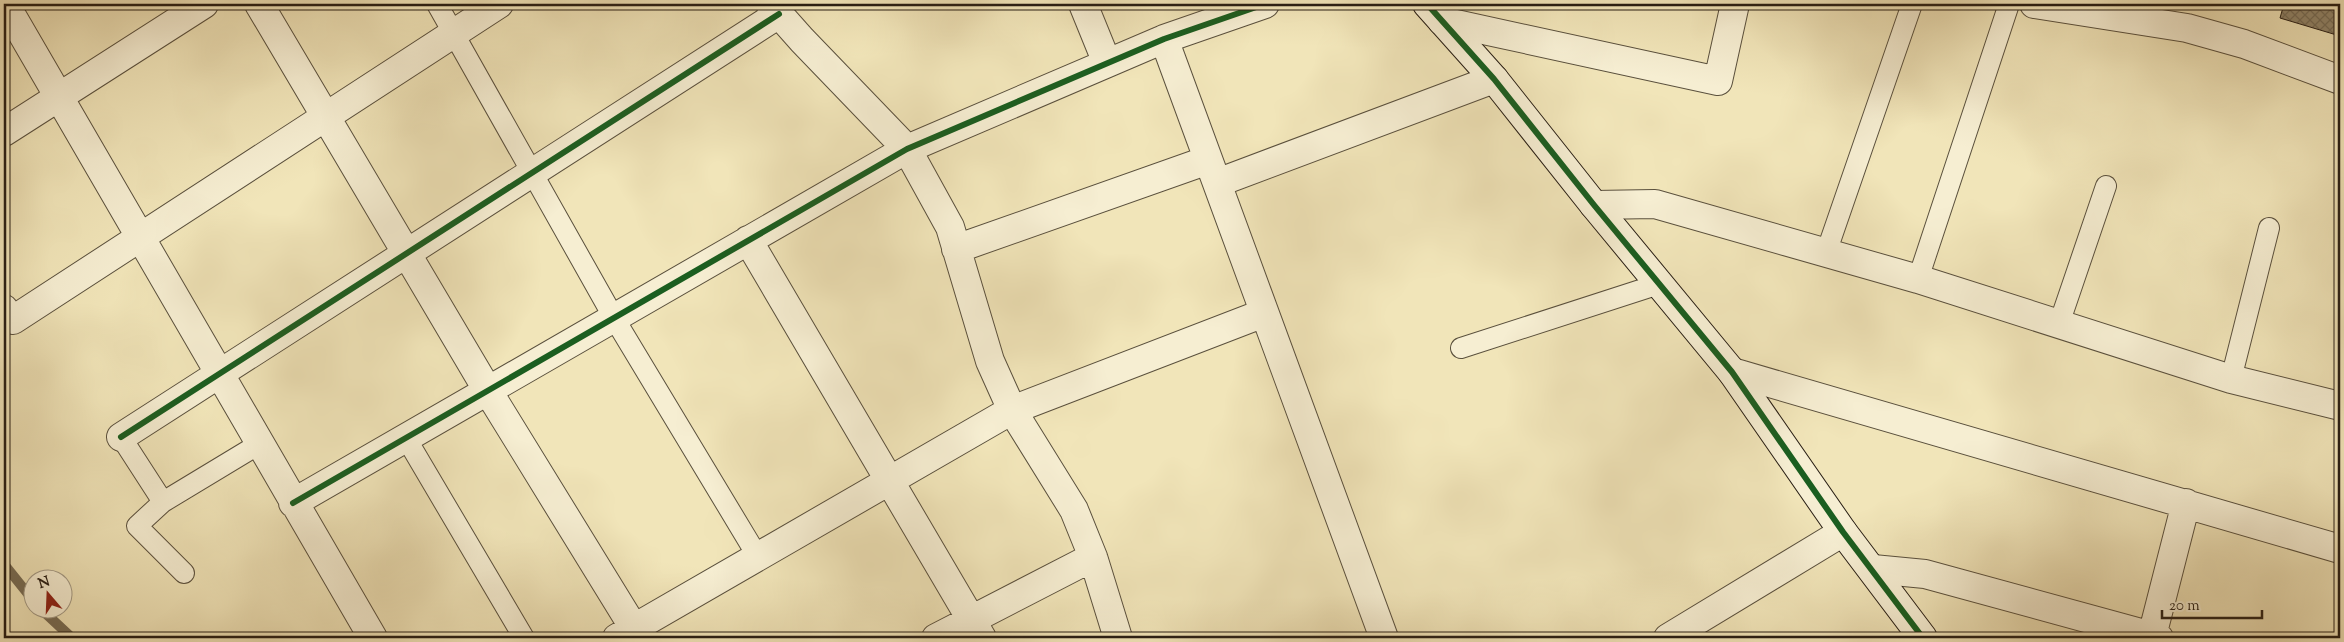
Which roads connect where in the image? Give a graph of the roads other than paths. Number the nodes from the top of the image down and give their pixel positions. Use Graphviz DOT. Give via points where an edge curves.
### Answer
graph roads {
  1 [pos="4,4"];
  2 [pos="204,4"];
  3 [pos="259,4"];
  4 [pos="437,4"];
  5 [pos="499,4"];
  6 [pos="1084,4"];
  7 [pos="1265,4"];
  8 [pos="1735,4"];
  9 [pos="1912,4"];
  10 [pos="2009,4"];
  11 [pos="2034,4"];
  12 [pos="774,9"];
  13 [pos="1434,12"];
  14 [pos="454,32"];
  15 [pos="1164,39"];
  16 [pos="1107,63"];
  17 [pos="1494,79"];
  18 [pos="2340,80"];
  19 [pos="58,96"];
  20 [pos="325,115"];
  21 [pos="4,132"];
  22 [pos="907,149"];
  23 [pos="532,172"];
  24 [pos="1212,172"];
  25 [pos="2106,186"];
  26 [pos="1594,205"];
  27 [pos="2269,228"];
  28 [pos="140,238"];
  29 [pos="748,240"];
  30 [pos="956,249"];
  31 [pos="407,253"];
  32 [pos="1826,253"];
  33 [pos="1918,279"];
  34 [pos="1660,284"];
  35 [pos="4,310"];
  36 [pos="1264,313"];
  37 [pos="614,318"];
  38 [pos="2059,324"];
  39 [pos="1461,348"];
  40 [pos="1732,372"];
  41 [pos="218,374"];
  42 [pos="2231,378"];
  43 [pos="488,391"];
  44 [pos="2340,406"];
  45 [pos="1012,410"];
  46 [pos="121,437"];
  47 [pos="406,438"];
  48 [pos="259,444"];
  49 [pos="890,480"];
  50 [pos="163,502"];
  51 [pos="293,503"];
  52 [pos="2186,503"];
  53 [pos="1843,532"];
  54 [pos="2340,549"];
  55 [pos="758,557"];
  56 [pos="1093,557"];
  57 [pos="1873,569"];
  58 [pos="184,573"];
  59 [pos="976,629"];
  60 [pos="630,635"];
  61 [pos="1377,636"];
  62 [pos="2155,637"];
  63 [pos="373,638"];
  64 [pos="524,638"];
  65 [pos="936,638"];
  66 [pos="1118,638"];
  67 [pos="1668,638"];
  68 [pos="1923,638"];
  1 -- 19 [label="street"];
  2 -- 19 [label="street"];
  3 -- 20 [label="street"];
  4 -- 14 [label="lane"];
  5 -- 14 [label="street"];
  6 -- 16 [label="street"];
  7 -- 15 [label="street"];
  8 -- 13 [label="street" via="1718,81"];
  9 -- 32 [label="lane"];
  10 -- 33 [label="lane"];
  11 -- 18 [label="street" via="2187,28 2244,44"];
  12 -- 22 [label="street"];
  12 -- 23 [label="street"];
  13 -- 17 [label="street"];
  14 -- 20 [label="street"];
  14 -- 23 [label="lane"];
  15 -- 16 [label="street"];
  15 -- 24 [label="street"];
  16 -- 22 [label="street"];
  17 -- 24 [label="street"];
  17 -- 26 [label="street"];
  19 -- 21 [label="street"];
  19 -- 28 [label="street"];
  20 -- 28 [label="street"];
  20 -- 31 [label="street"];
  22 -- 29 [label="street"];
  22 -- 30 [label="street" via="950,227"];
  23 -- 31 [label="street"];
  23 -- 37 [label="lane"];
  24 -- 30 [label="street"];
  24 -- 36 [label="street"];
  25 -- 38 [label="lane"];
  26 -- 32 [label="street" via="1655,204"];
  26 -- 34 [label="street"];
  27 -- 42 [label="lane"];
  28 -- 35 [label="street" via="13,320"];
  28 -- 41 [label="street"];
  29 -- 37 [label="street"];
  29 -- 49 [label="street"];
  30 -- 45 [label="street" via="990,361"];
  31 -- 41 [label="street"];
  31 -- 43 [label="street"];
  32 -- 33 [label="street"];
  33 -- 38 [label="street"];
  34 -- 39 [label="lane"];
  34 -- 40 [label="street"];
  36 -- 45 [label="street"];
  36 -- 61 [label="street"];
  37 -- 43 [label="street"];
  37 -- 55 [label="lane"];
  38 -- 42 [label="street"];
  40 -- 52 [label="street"];
  40 -- 53 [label="street"];
  41 -- 46 [label="street"];
  41 -- 48 [label="street"];
  42 -- 44 [label="street"];
  43 -- 47 [label="street"];
  43 -- 60 [label="street"];
  45 -- 49 [label="street"];
  45 -- 56 [label="street" via="1074,510"];
  46 -- 50 [label="lane"];
  47 -- 51 [label="street"];
  47 -- 64 [label="lane"];
  48 -- 50 [label="lane"];
  48 -- 51 [label="street"];
  49 -- 55 [label="street"];
  49 -- 59 [label="street"];
  50 -- 58 [label="lane" via="137,526"];
  51 -- 63 [label="street"];
  52 -- 54 [label="street"];
  52 -- 62 [label="street"];
  53 -- 57 [label="street"];
  53 -- 67 [label="street"];
  55 -- 60 [label="street"];
  56 -- 59 [label="street"];
  56 -- 66 [label="street"];
  57 -- 62 [label="street" via="1926,574"];
  57 -- 68 [label="street"];
  59 -- 65 [label="street"];
}
